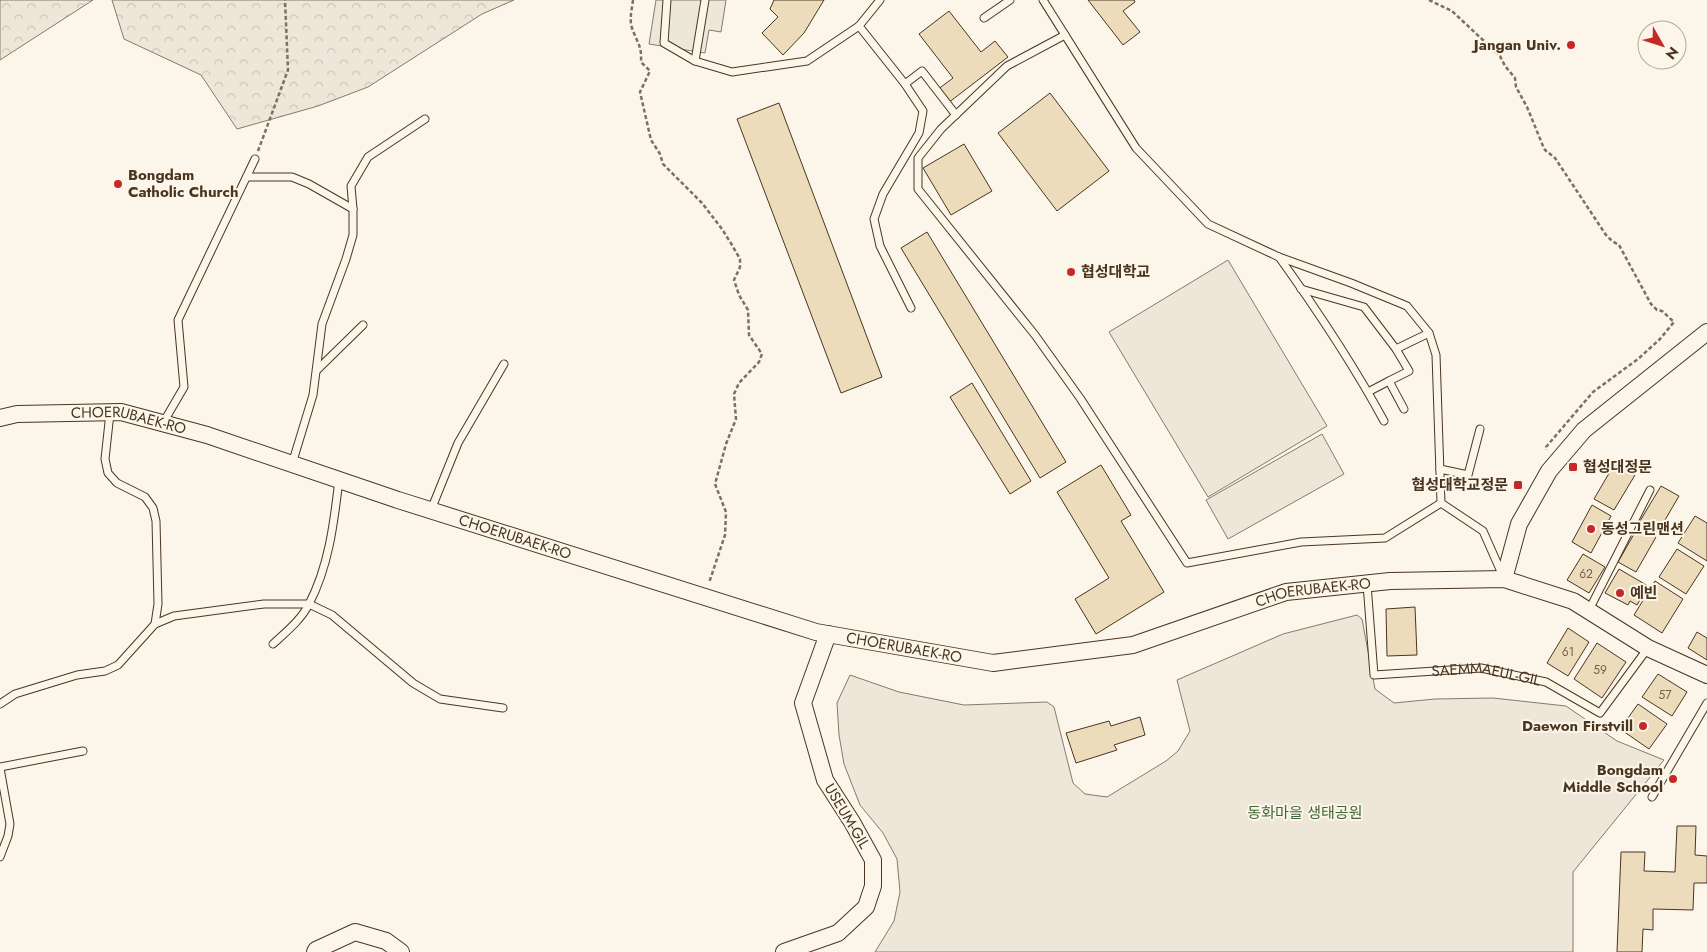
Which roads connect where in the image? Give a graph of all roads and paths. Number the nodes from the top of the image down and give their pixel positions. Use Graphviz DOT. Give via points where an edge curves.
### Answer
graph roads {
  1 [pos="285,0"];
  2 [pos="633,0"];
  3 [pos="667,0"];
  4 [pos="705,0"];
  5 [pos="880,0"];
  6 [pos="1010,0"];
  7 [pos="1044,0"];
  8 [pos="1429,0"];
  9 [pos="984,18"];
  10 [pos="859,26"];
  11 [pos="1065,35"];
  12 [pos="695,61"];
  13 [pos="905,84"];
  14 [pos="956,115"];
  15 [pos="425,119"];
  16 [pos="255,159"];
  17 [pos="246,177"];
  18 [pos="353,209"];
  19 [pos="1279,257"];
  20 [pos="1301,289"];
  21 [pos="911,308"];
  22 [pos="363,325"];
  23 [pos="1707,332"];
  24 [pos="1429,333"];
  25 [pos="1396,349"];
  26 [pos="504,364"];
  27 [pos="317,370"];
  28 [pos="1389,381"];
  29 [pos="1368,392"];
  30 [pos="1404,409"];
  31 [pos="110,412"];
  32 [pos="0,418"];
  33 [pos="1384,421"];
  34 [pos="163,423"];
  35 [pos="1480,429"];
  36 [pos="292,464"];
  37 [pos="1440,469"];
  38 [pos="1549,471"];
  39 [pos="339,480"];
  40 [pos="1650,490"];
  41 [pos="1441,503"];
  42 [pos="431,510"];
  43 [pos="1504,579"];
  44 [pos="1367,583"];
  45 [pos="705,597"];
  46 [pos="309,604"];
  47 [pos="1588,610"];
  48 [pos="155,624"];
  49 [pos="828,634"];
  50 [pos="273,644"];
  51 [pos="1648,648"];
  52 [pos="1707,675"];
  53 [pos="1707,703"];
  54 [pos="0,704"];
  55 [pos="503,708"];
  56 [pos="83,751"];
  57 [pos="0,768"];
  58 [pos="1652,797"];
  59 [pos="0,857"];
  60 [pos="315,952"];
  61 [pos="401,952"];
  62 [pos="784,952"];
  1 -- 16 [label="path" via="288,70"];
  2 -- 45 [label="path" via="632,28 641,50 641,62 650,71 640,92 651,140 663,164 702,203 740,259 734,280 748,310 749,335 762,354 734,394 736,419 715,484 726,512 725,535"];
  3 -- 12 [label="lane" via="664,43"];
  4 -- 12 [label="lane"];
  5 -- 10 [label="lane"];
  6 -- 9 [label="lane"];
  7 -- 11 [label="lane"];
  8 -- 38 [label="path" via="1452,11 1500,56 1514,78 1545,150 1555,158 1606,235 1619,245 1652,304 1674,322 1638,359 1593,392 1546,446"];
  10 -- 12 [label="lane" via="807,61 732,72"];
  10 -- 13 [label="lane"];
  11 -- 14 [label="lane" via="1007,66"];
  11 -- 19 [label="lane" via="1136,148 1208,224"];
  13 -- 14 [label="lane" via="922,71"];
  13 -- 21 [label="lane" via="923,111 918,133 883,194 874,219 880,246"];
  14 -- 41 [label="lane" via="918,158 918,189 1040,342 1187,563 1301,542 1385,538"];
  15 -- 18 [label="lane" via="368,157 351,186"];
  16 -- 17 [label="lane"];
  17 -- 18 [label="lane" via="292,177"];
  17 -- 34 [label="lane" via="178,320 184,387"];
  18 -- 27 [label="lane" via="353,235 322,324"];
  19 -- 20 [label="lane"];
  19 -- 24 [label="lane" via="1407,306"];
  20 -- 25 [label="lane" via="1364,307"];
  20 -- 29 [label="lane"];
  22 -- 27 [label="lane"];
  23 -- 38 [label="street" via="1584,430"];
  24 -- 25 [label="lane"];
  24 -- 37 [label="lane" via="1436,355"];
  25 -- 28 [label="lane" via="1408,371"];
  26 -- 42 [label="lane" via="458,442"];
  27 -- 36 [label="lane" via="308,416"];
  28 -- 29 [label="lane"];
  28 -- 30 [label="lane"];
  29 -- 33 [label="lane"];
  31 -- 32 [label="street, CHOERUBAEK-RO" via="17,414"];
  31 -- 34 [label="street, CHOERUBAEK-RO"];
  31 -- 48 [label="lane" via="104,459 108,473 144,497 153,508 156,521 158,604"];
  34 -- 36 [label="street, CHOERUBAEK-RO"];
  35 -- 37 [label="lane" via="1468,475"];
  36 -- 39 [label="street, CHOERUBAEK-RO"];
  37 -- 41 [label="lane"];
  38 -- 43 [label="street" via="1519,524"];
  39 -- 42 [label="street, CHOERUBAEK-RO"];
  39 -- 46 [label="lane" via="333,528 324,565"];
  40 -- 47 [label="lane"];
  41 -- 43 [label="lane" via="1483,531"];
  42 -- 45 [label="street, CHOERUBAEK-RO"];
  43 -- 44 [label="street, CHOERUBAEK-RO"];
  43 -- 47 [label="street" via="1573,601"];
  44 -- 49 [label="street, CHOERUBAEK-RO" via="1286,592 1132,645 993,663"];
  44 -- 51 [label="lane, SAEMMAEUL-GIL" via="1374,675 1481,668 1546,682 1600,713"];
  45 -- 49 [label="street, CHOERUBAEK-RO"];
  46 -- 48 [label="lane" via="255,605 174,616"];
  46 -- 50 [label="lane" via="290,629"];
  46 -- 55 [label="lane" via="332,615 414,683 440,698"];
  47 -- 51 [label="street"];
  48 -- 54 [label="lane" via="118,665 15,694"];
  49 -- 62 [label="street, USEUM-GIL" via="803,703 825,780 873,860 874,886 866,907 838,933"];
  51 -- 52 [label="street"];
  53 -- 58 [label="lane"];
  56 -- 57 [label="lane"];
  57 -- 59 [label="lane" via="10,824"];
  60 -- 61 [label="street" via="355,932 386,941"];
}
